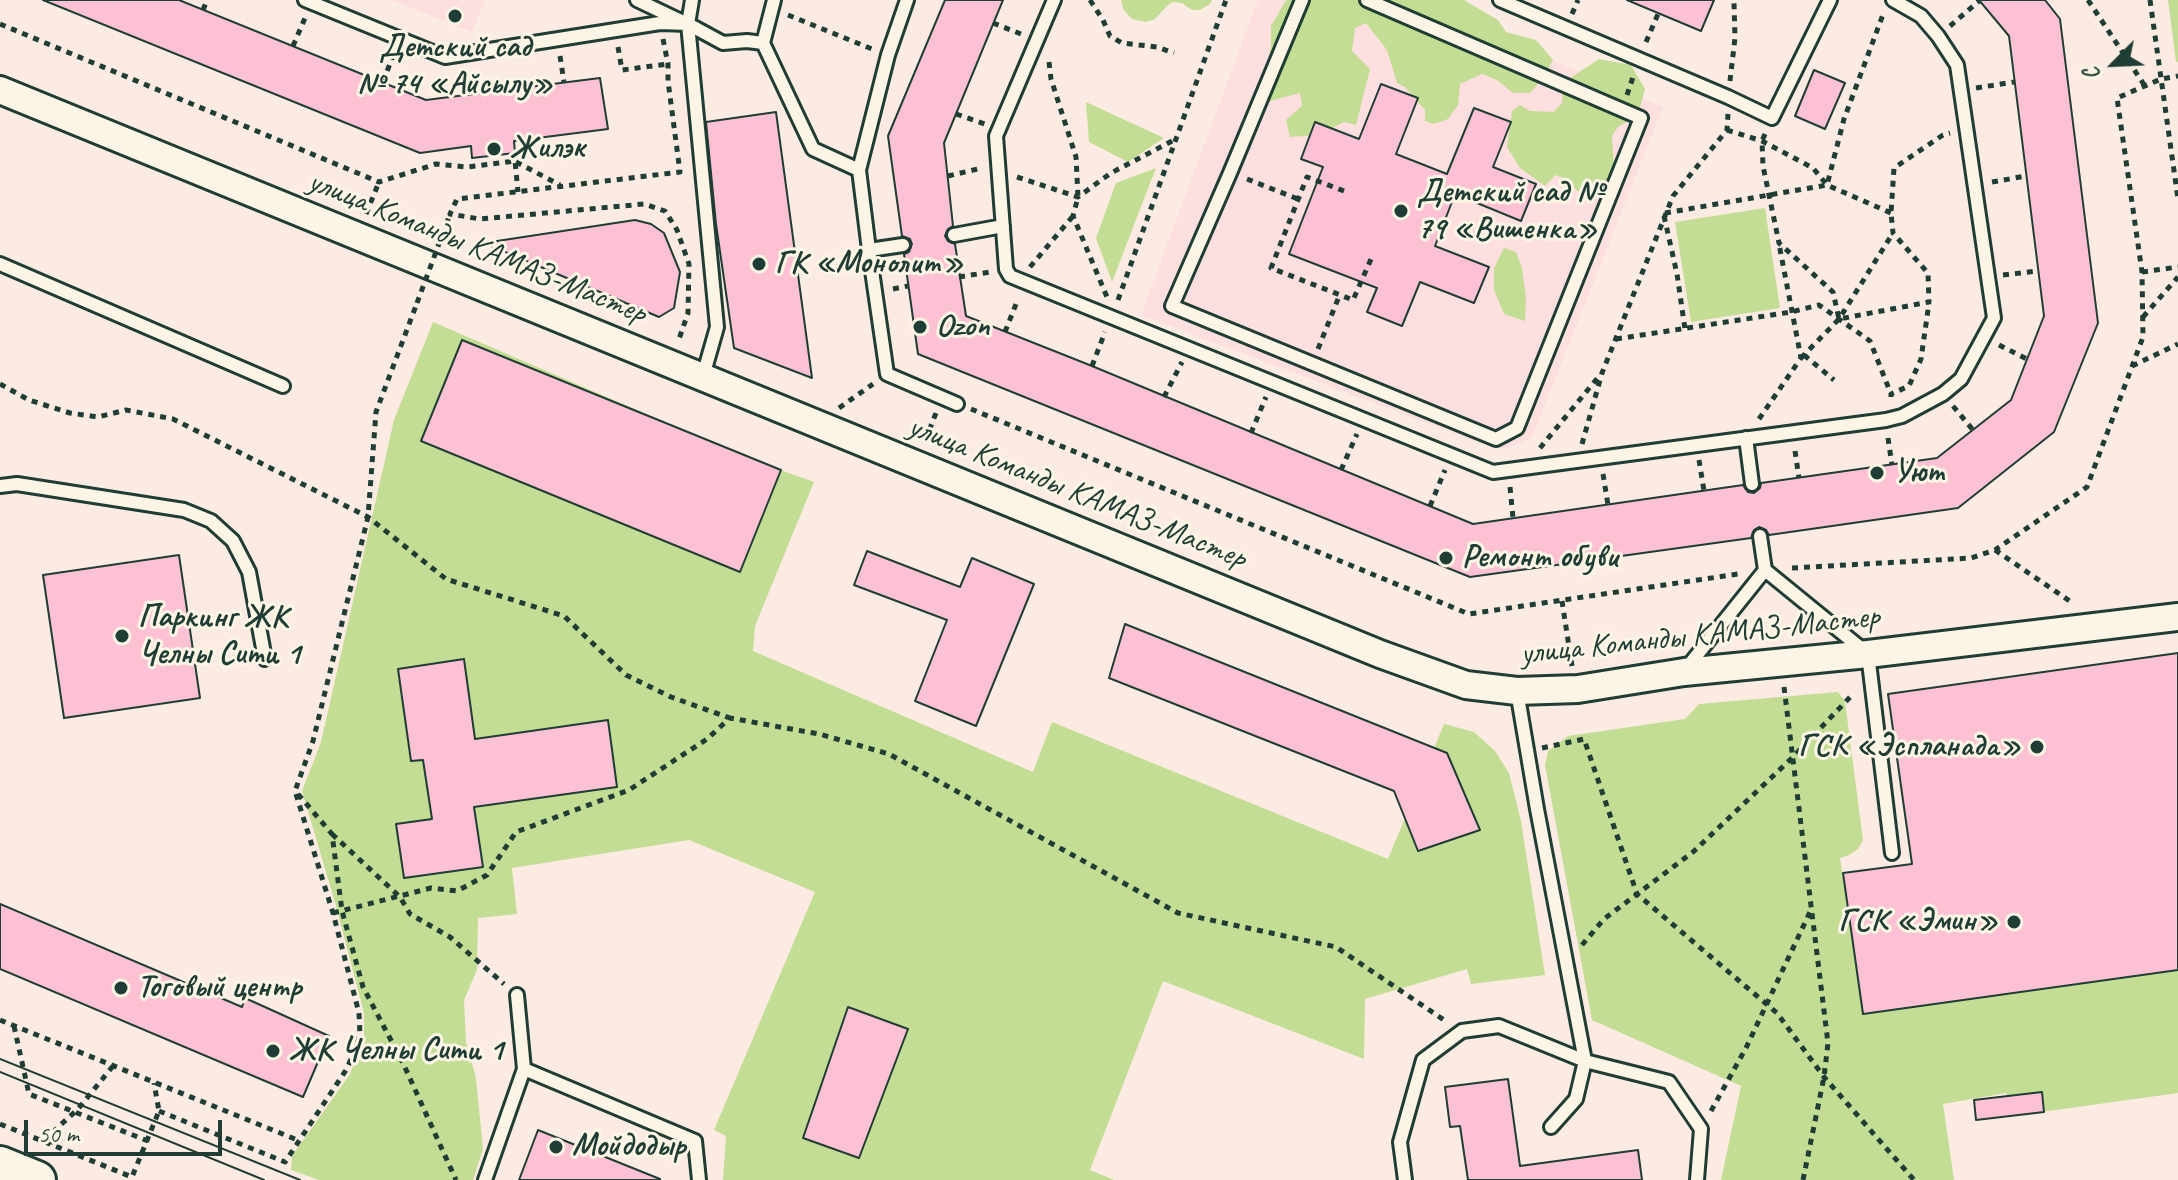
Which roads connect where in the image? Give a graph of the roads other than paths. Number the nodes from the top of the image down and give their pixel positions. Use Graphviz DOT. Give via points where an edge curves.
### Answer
graph roads {
  1 [pos="637,0"];
  2 [pos="692,0"];
  3 [pos="907,0"];
  4 [pos="1054,0"];
  5 [pos="1302,0"];
  6 [pos="1367,0"];
  7 [pos="1500,0"];
  8 [pos="1830,0"];
  9 [pos="1891,0"];
  10 [pos="308,1"];
  11 [pos="772,4"];
  12 [pos="688,24"];
  13 [pos="763,43"];
  14 [pos="0,90"];
  15 [pos="859,170"];
  16 [pos="1003,226"];
  17 [pos="954,235"];
  18 [pos="903,245"];
  19 [pos="869,250"];
  20 [pos="0,264"];
  21 [pos="703,376"];
  22 [pos="283,386"];
  23 [pos="957,404"];
  24 [pos="1746,438"];
  25 [pos="1752,484"];
  26 [pos="0,486"];
  27 [pos="1760,536"];
  28 [pos="1765,570"];
  29 [pos="2178,617"];
  30 [pos="265,659"];
  31 [pos="1869,665"];
  32 [pos="1684,672"];
  33 [pos="1517,691"];
  34 [pos="1892,853"];
  35 [pos="517,995"];
  36 [pos="1585,1061"];
  37 [pos="524,1069"];
  38 [pos="1551,1127"];
  39 [pos="11,1144"];
  40 [pos="37,1180"];
  41 [pos="485,1180"];
  42 [pos="699,1180"];
  43 [pos="1405,1180"];
  44 [pos="1697,1180"];
  1 -- 12 [label="lane"];
  2 -- 12 [label="lane"];
  3 -- 15 [label="lane"];
  4 -- 16 [label="lane" via="996,136"];
  5 -- 6 [label="lane" via="1172,306 1496,439 1517,428 1641,118"];
  7 -- 8 [label="lane" via="1772,118"];
  9 -- 24 [label="lane" via="1921,16 1957,65 1994,318 1961,379 1943,394 1892,418"];
  10 -- 12 [label="lane" via="445,57 660,23"];
  11 -- 13 [label="lane"];
  12 -- 13 [label="lane" via="723,43"];
  12 -- 21 [label="lane" via="717,327"];
  13 -- 15 [label="lane" via="813,149"];
  14 -- 21 [label="street, улица Команды КАМАЗ-Мастер"];
  15 -- 19 [label="lane"];
  16 -- 17 [label="lane"];
  16 -- 24 [label="lane" via="1010,276 1493,472"];
  18 -- 19 [label="lane"];
  19 -- 23 [label="lane" via="887,374"];
  20 -- 22 [label="lane"];
  21 -- 33 [label="street, улица Команды КАМАЗ-Мастер" via="1380,654 1466,685"];
  24 -- 25 [label="lane"];
  26 -- 30 [label="lane" via="17,484 184,510 211,521 233,541 249,572"];
  27 -- 28 [label="lane"];
  28 -- 31 [label="lane"];
  28 -- 32 [label="lane"];
  29 -- 31 [label="street, улица Команды КАМАЗ-Мастер"];
  31 -- 32 [label="street, улица Команды КАМАЗ-Мастер" via="1780,662"];
  31 -- 34 [label="lane"];
  32 -- 33 [label="street, улица Команды КАМАЗ-Мастер" via="1578,689"];
  33 -- 36 [label="lane"];
  35 -- 37 [label="lane"];
  36 -- 38 [label="lane" via="1576,1099"];
  36 -- 43 [label="lane" via="1499,1026 1462,1031 1423,1060 1400,1142"];
  36 -- 44 [label="lane" via="1669,1082 1701,1129"];
  37 -- 41 [label="lane"];
  37 -- 42 [label="lane" via="695,1141"];
  39 -- 40 [label="main road"];
}
